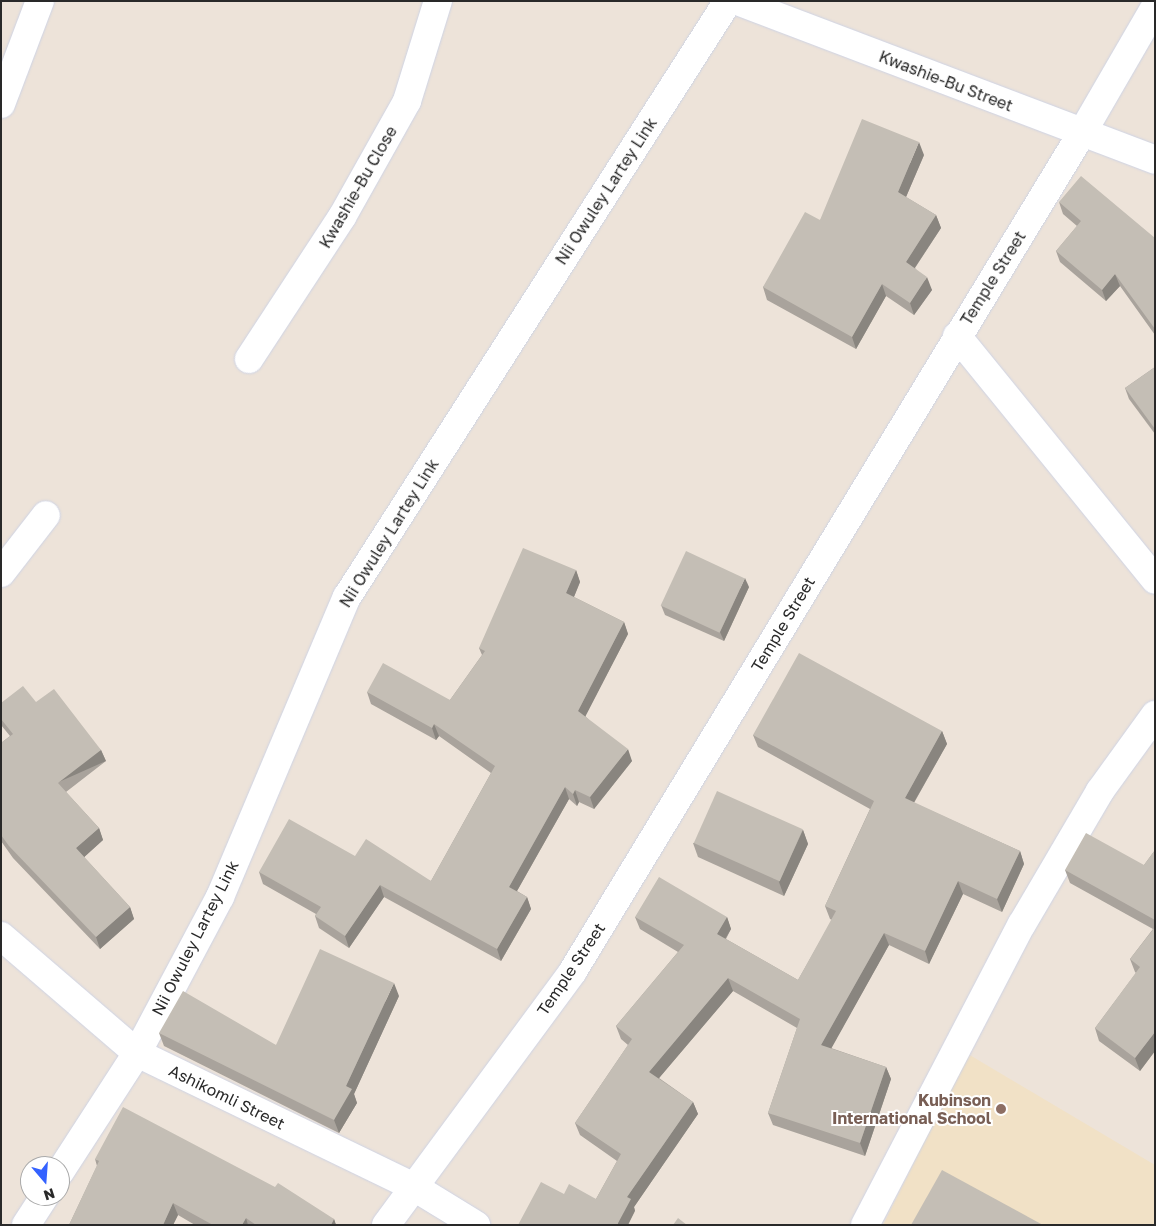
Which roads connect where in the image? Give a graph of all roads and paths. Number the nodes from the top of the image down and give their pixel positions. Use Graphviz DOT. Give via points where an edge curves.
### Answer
graph roads {
  1 [pos="40,1"];
  2 [pos="438,1"];
  3 [pos="728,1"];
  4 [pos="737,1"];
  5 [pos="1155,6"];
  6 [pos="1,104"];
  7 [pos="1082,133"];
  8 [pos="1155,160"];
  9 [pos="957,336"];
  10 [pos="249,359"];
  11 [pos="46,515"];
  12 [pos="1,573"];
  13 [pos="1155,580"];
  14 [pos="1155,715"];
  15 [pos="1,936"];
  16 [pos="137,1053"];
  17 [pos="70,1157"];
  18 [pos="414,1188"];
  19 [pos="38,1206"];
  20 [pos="26,1225"];
  21 [pos="386,1225"];
  22 [pos="476,1225"];
  23 [pos="865,1225"];
  1 -- 6 [label="street"];
  2 -- 10 [label="street, Kwashie-Bu Close" via="408,101 342,217"];
  3 -- 16 [label="street, Nii Owuley Lartey Link" via="347,597 220,897"];
  4 -- 7 [label="street, Kwashie-Bu Street"];
  5 -- 7 [label="street, Temple Street"];
  7 -- 8 [label="street, Kwashie-Bu Street"];
  7 -- 9 [label="street, Temple Street"];
  9 -- 13 [label="street"];
  9 -- 18 [label="street, Temple Street" via="573,971"];
  11 -- 12 [label="street"];
  14 -- 23 [label="street" via="1100,791 1022,924"];
  15 -- 16 [label="street, Ashikomli Street"];
  16 -- 17 [label="street, Nii Owuley Lartey Link"];
  16 -- 18 [label="street, Ashikomli Street"];
  18 -- 21 [label="street, Temple Street"];
  18 -- 22 [label="street, Ashikomli Street"];
  19 -- 20 [label="street"];
}
